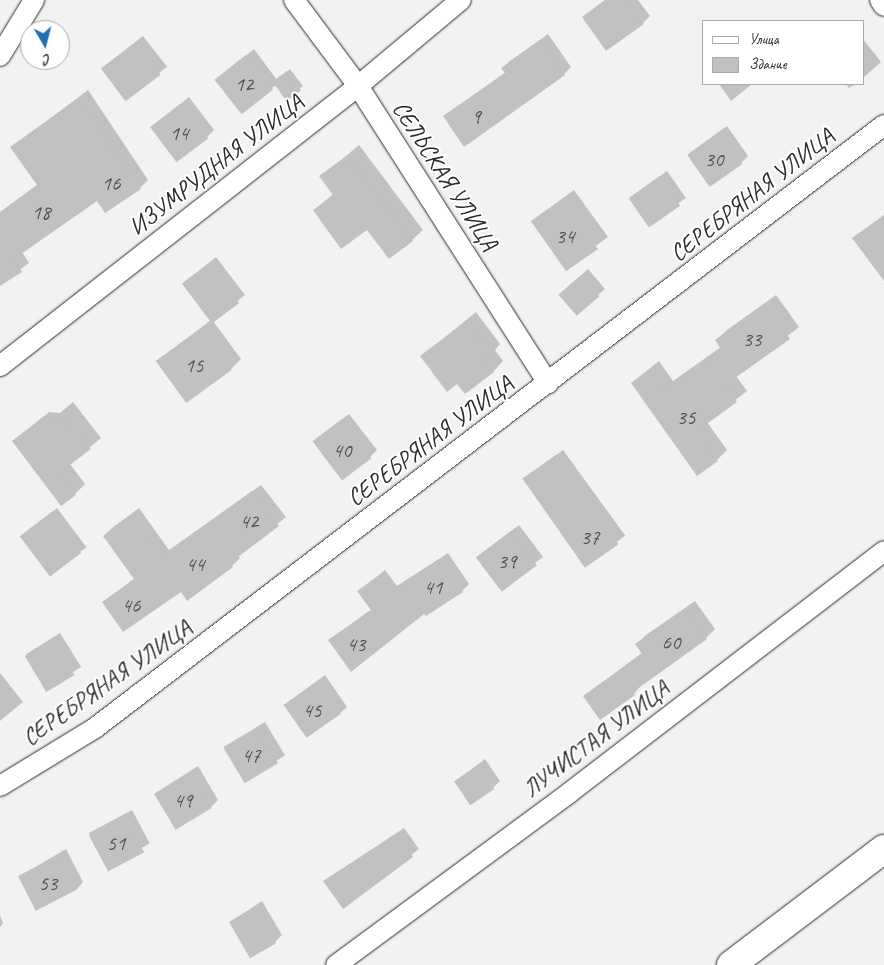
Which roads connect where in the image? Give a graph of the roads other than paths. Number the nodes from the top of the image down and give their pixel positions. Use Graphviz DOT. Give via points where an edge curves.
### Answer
graph roads {
  1 [pos="34,0"];
  2 [pos="461,0"];
  3 [pos="880,0"];
  4 [pos="296,1"];
  5 [pos="884,6"];
  6 [pos="0,56"];
  7 [pos="358,86"];
  8 [pos="884,125"];
  9 [pos="0,366"];
  10 [pos="548,383"];
  11 [pos="884,550"];
  12 [pos="0,786"];
  13 [pos="884,849"];
  14 [pos="336,965"];
  15 [pos="731,965"];
  1 -- 6 [label="street"];
  2 -- 7 [label="street, ИЗУМРУДНАЯ УЛИЦА"];
  3 -- 5 [label="street"];
  4 -- 7 [label="street, СЕЛЬСКАЯ УЛИЦА"];
  7 -- 9 [label="street, ИЗУМРУДНАЯ УЛИЦА"];
  7 -- 10 [label="street, СЕЛЬСКАЯ УЛИЦА"];
  8 -- 10 [label="street, СЕРЕБРЯНАЯ УЛИЦА"];
  10 -- 12 [label="street, СЕРЕБРЯНАЯ УЛИЦА" via="95,728"];
  11 -- 14 [label="street, ЛУЧИСТАЯ УЛИЦА" via="568,793"];
  13 -- 15 [label="main road"];
}
